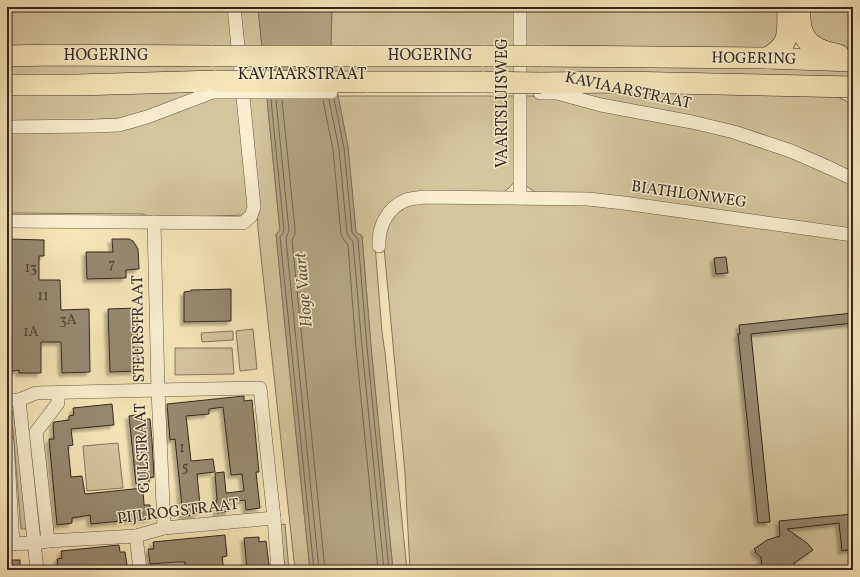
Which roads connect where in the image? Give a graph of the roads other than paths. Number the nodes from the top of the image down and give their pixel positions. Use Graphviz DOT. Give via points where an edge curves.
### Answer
graph roads {
  1 [pos="234,7"];
  2 [pos="520,7"];
  3 [pos="788,7"];
  4 [pos="800,7"];
  5 [pos="7,56"];
  6 [pos="767,58"];
  7 [pos="853,59"];
  8 [pos="7,85"];
  9 [pos="816,86"];
  10 [pos="214,87"];
  11 [pos="853,87"];
  12 [pos="540,88"];
  13 [pos="853,100"];
  14 [pos="7,127"];
  15 [pos="853,179"];
  16 [pos="520,198"];
  17 [pos="7,221"];
  18 [pos="154,222"];
  19 [pos="853,235"];
  20 [pos="379,246"];
  21 [pos="158,390"];
  22 [pos="58,393"];
  23 [pos="13,400"];
  24 [pos="7,441"];
  25 [pos="274,518"];
  26 [pos="164,528"];
  27 [pos="136,536"];
  28 [pos="48,541"];
  29 [pos="34,543"];
  30 [pos="10,544"];
  31 [pos="37,570"];
  32 [pos="140,570"];
  33 [pos="278,570"];
  1 -- 18 [label="street" via="254,207 251,216 243,223"];
  2 -- 16 [label="street, VAARTSLUISWEG"];
  3 -- 6 [label="highway" via="786,39 780,49"];
  4 -- 7 [label="highway" via="801,30 807,41 818,49"];
  5 -- 6 [label="highway, HOGERING, bridge"];
  6 -- 7 [label="highway, HOGERING"];
  8 -- 10 [label="highway, HOGERING"];
  9 -- 11 [label="highway, HOGERING"];
  9 -- 12 [label="highway, HOGERING" via="621,82"];
  9 -- 13 [label="highway"];
  10 -- 12 [label="highway, HOGERING, bridge"];
  10 -- 14 [label="street" via="147,117 119,124"];
  12 -- 15 [label="street, KAVIAARSTRAAT" via="601,105 734,132 791,151"];
  16 -- 19 [label="street, BIATHLONWEG" via="588,198"];
  16 -- 20 [label="street, BIATHLONWEG" via="410,199 400,203 387,215 381,229"];
  17 -- 18 [label="street"];
  18 -- 21 [label="street, STEURSTRAAT"];
  21 -- 22 [label="street, STEURSTRAAT"];
  21 -- 25 [label="street" via="260,388"];
  21 -- 26 [label="street, GULSTRAAT"];
  22 -- 23 [label="street, STEURSTRAAT" via="36,393"];
  22 -- 28 [label="street" via="58,403 36,432"];
  23 -- 29 [label="street"];
  24 -- 30 [label="street"];
  25 -- 26 [label="street, PIJLROGSTRAAT"];
  25 -- 33 [label="street"];
  26 -- 27 [label="street, PIJLROGSTRAAT"];
  27 -- 28 [label="street, PIJLROGSTRAAT"];
  27 -- 32 [label="street"];
  28 -- 29 [label="street, PIJLROGSTRAAT"];
  29 -- 30 [label="street, PIJLROGSTRAAT"];
  29 -- 31 [label="street"];
}
